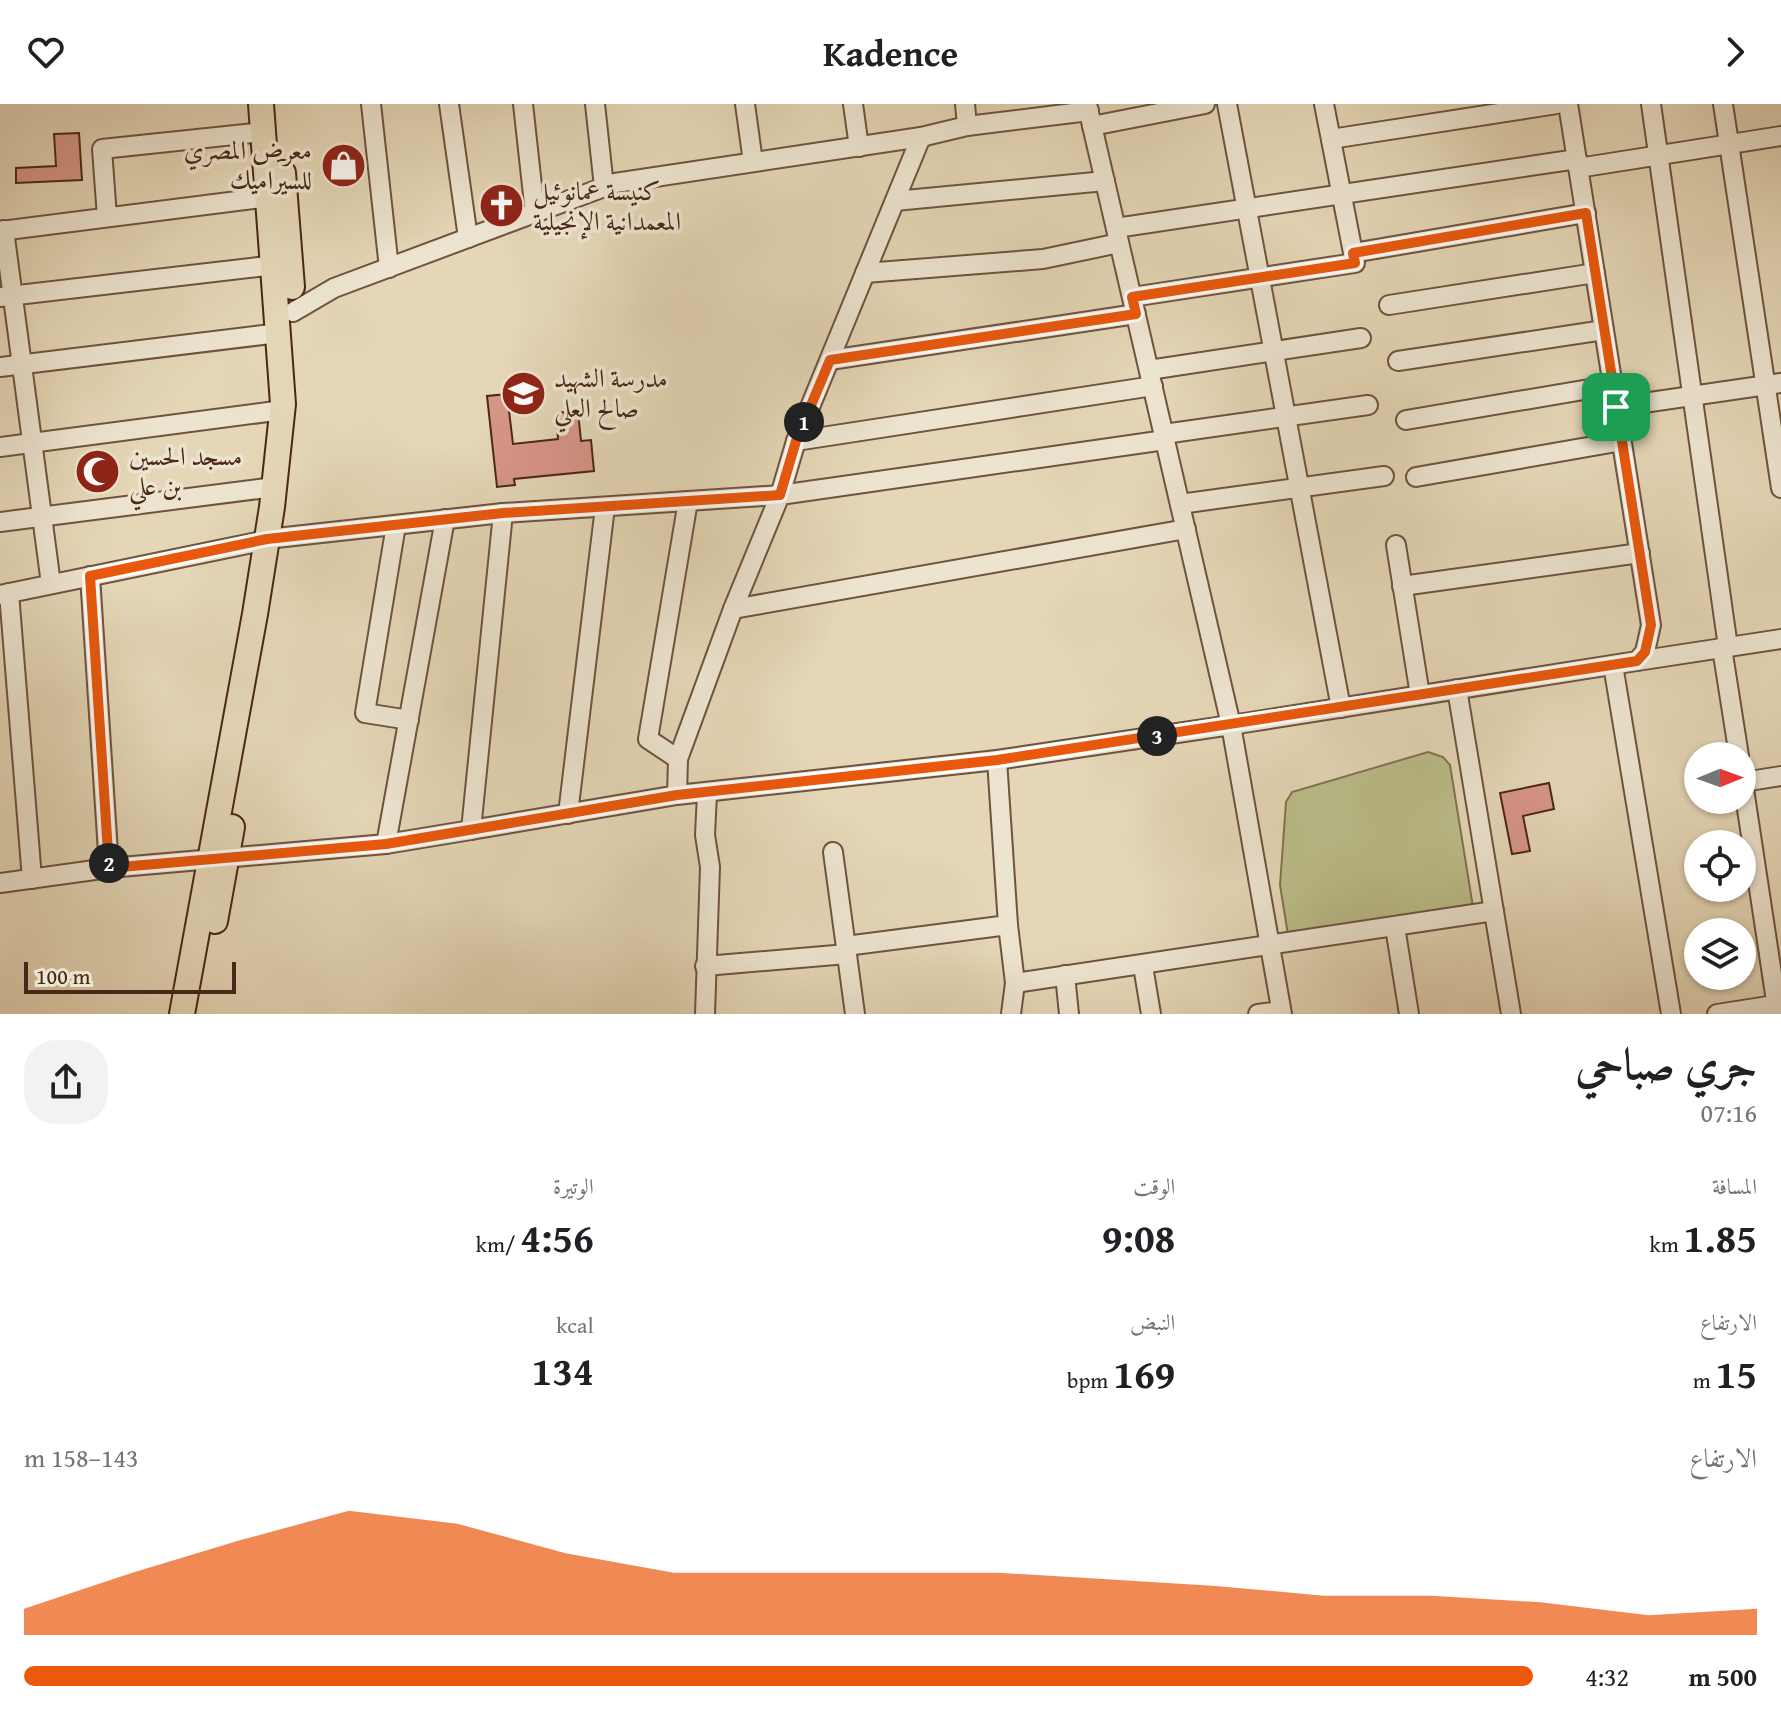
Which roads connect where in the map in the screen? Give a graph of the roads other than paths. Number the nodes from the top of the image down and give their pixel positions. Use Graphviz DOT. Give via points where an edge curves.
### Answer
graph roads {
  1 [pos="261,104"];
  2 [pos="276,104"];
  3 [pos="371,104"];
  4 [pos="449,104"];
  5 [pos="523,104"];
  6 [pos="595,104"];
  7 [pos="745,104"];
  8 [pos="853,104"];
  9 [pos="965,104"];
  10 [pos="1205,104"];
  11 [pos="1227,104"];
  12 [pos="1324,104"];
  13 [pos="1557,104"];
  14 [pos="1568,104"];
  15 [pos="1651,104"];
  16 [pos="1723,104"];
  17 [pos="1089,114"];
  18 [pos="967,126"];
  19 [pos="263,132"];
  20 [pos="1781,136"];
  21 [pos="921,137"];
  22 [pos="1331,139"];
  23 [pos="1730,145"];
  24 [pos="859,147"];
  25 [pos="1659,155"];
  26 [pos="753,162"];
  27 [pos="1578,164"];
  28 [pos="1105,181"];
  29 [pos="604,187"];
  30 [pos="1342,194"];
  31 [pos="269,197"];
  32 [pos="895,201"];
  33 [pos="1247,209"];
  34 [pos="535,213"];
  35 [pos="1586,213"];
  36 [pos="107,217"];
  37 [pos="2,230"];
  38 [pos="1118,236"];
  39 [pos="468,238"];
  40 [pos="1353,253"];
  41 [pos="275,265"];
  42 [pos="389,268"];
  43 [pos="865,273"];
  44 [pos="1595,273"];
  45 [pos="1260,278"];
  46 [pos="6,296"];
  47 [pos="1134,305"];
  48 [pos="1389,305"];
  49 [pos="293,312"];
  50 [pos="1604,330"];
  51 [pos="279,333"];
  52 [pos="1361,338"];
  53 [pos="1274,351"];
  54 [pos="830,360"];
  55 [pos="1398,361"];
  56 [pos="22,364"];
  57 [pos="0,367"];
  58 [pos="1151,378"];
  59 [pos="1773,384"];
  60 [pos="1613,385"];
  61 [pos="1693,396"];
  62 [pos="1368,405"];
  63 [pos="1616,407"];
  64 [pos="283,410"];
  65 [pos="1286,417"];
  66 [pos="1406,420"];
  67 [pos="1164,437"];
  68 [pos="796,441"];
  69 [pos="1622,441"];
  70 [pos="33,443"];
  71 [pos="0,447"];
  72 [pos="1384,476"];
  73 [pos="1416,477"];
  74 [pos="274,487"];
  75 [pos="1300,488"];
  76 [pos="1781,488"];
  77 [pos="780,495"];
  78 [pos="688,501"];
  79 [pos="1180,504"];
  80 [pos="605,507"];
  81 [pos="503,513"];
  82 [pos="42,516"];
  83 [pos="445,519"];
  84 [pos="0,522"];
  85 [pos="396,525"];
  86 [pos="1186,529"];
  87 [pos="270,539"];
  88 [pos="1396,545"];
  89 [pos="1640,553"];
  90 [pos="90,576"];
  91 [pos="51,584"];
  92 [pos="1402,586"];
  93 [pos="5,594"];
  94 [pos="733,609"];
  95 [pos="1781,639"];
  96 [pos="1725,648"];
  97 [pos="1637,661"];
  98 [pos="1613,665"];
  99 [pos="1457,689"];
  100 [pos="1420,695"];
  101 [pos="1341,708"];
  102 [pos="409,720"];
  103 [pos="1231,725"];
  104 [pos="1737,742"];
  105 [pos="678,759"];
  106 [pos="997,760"];
  107 [pos="1781,776"];
  108 [pos="1756,778"];
  109 [pos="707,794"];
  110 [pos="677,795"];
  111 [pos="568,814"];
  112 [pos="1748,814"];
  113 [pos="471,830"];
  114 [pos="386,844"];
  115 [pos="833,852"];
  116 [pos="218,859"];
  117 [pos="109,868"];
  118 [pos="32,879"];
  119 [pos="0,883"];
  120 [pos="1494,911"];
  121 [pos="1008,925"];
  122 [pos="1395,927"];
  123 [pos="1270,946"];
  124 [pos="847,950"];
  125 [pos="705,966"];
  126 [pos="1143,966"];
  127 [pos="1065,975"];
  128 [pos="1015,983"];
  129 [pos="1779,1008"];
  130 [pos="1282,1012"];
  131 [pos="1007,1013"];
  132 [pos="182,1014"];
  133 [pos="199,1014"];
  134 [pos="705,1014"];
  135 [pos="855,1014"];
  136 [pos="1069,1014"];
  137 [pos="1151,1014"];
  138 [pos="1258,1014"];
  139 [pos="1409,1014"];
  140 [pos="1511,1014"];
  141 [pos="1671,1014"];
  142 [pos="1717,1014"];
  1 -- 19 [label="main road"];
  2 -- 49 [label="main road"];
  3 -- 42 [label="street"];
  4 -- 39 [label="street"];
  5 -- 34 [label="street"];
  6 -- 29 [label="street"];
  7 -- 26 [label="street"];
  8 -- 24 [label="street"];
  9 -- 18 [label="street"];
  10 -- 17 [label="street"];
  11 -- 33 [label="street"];
  12 -- 22 [label="street"];
  13 -- 22 [label="street"];
  14 -- 27 [label="street"];
  15 -- 25 [label="street"];
  16 -- 23 [label="street"];
  17 -- 18 [label="street"];
  17 -- 28 [label="street"];
  18 -- 21 [label="street"];
  19 -- 31 [label="main road"];
  19 -- 36 [label="street" via="102,149"];
  20 -- 23 [label="street"];
  21 -- 24 [label="street"];
  21 -- 32 [label="street"];
  22 -- 30 [label="street"];
  23 -- 25 [label="street"];
  23 -- 59 [label="street"];
  24 -- 26 [label="street"];
  25 -- 27 [label="street"];
  25 -- 61 [label="street"];
  26 -- 29 [label="street"];
  27 -- 30 [label="street"];
  27 -- 35 [label="street"];
  28 -- 32 [label="street"];
  28 -- 38 [label="street"];
  29 -- 34 [label="street"];
  30 -- 33 [label="street"];
  30 -- 40 [label="street"];
  31 -- 36 [label="street"];
  31 -- 41 [label="main road"];
  32 -- 43 [label="street"];
  33 -- 38 [label="street"];
  33 -- 45 [label="street"];
  34 -- 39 [label="street"];
  35 -- 40 [label="street"];
  35 -- 44 [label="street"];
  36 -- 37 [label="street"];
  37 -- 46 [label="street"];
  38 -- 43 [label="street" via="1043,259"];
  38 -- 47 [label="street"];
  39 -- 42 [label="street"];
  40 -- 45 [label="street" via="1355,263"];
  41 -- 46 [label="street"];
  41 -- 51 [label="main road"];
  42 -- 49 [label="street" via="334,288"];
  43 -- 54 [label="street"];
  44 -- 48 [label="street"];
  44 -- 50 [label="street"];
  45 -- 47 [label="street"];
  45 -- 53 [label="street"];
  46 -- 56 [label="street"];
  47 -- 54 [label="street"];
  47 -- 58 [label="street"];
  49 -- 87 [label="main road" via="296,401"];
  50 -- 55 [label="street"];
  50 -- 60 [label="street"];
  51 -- 56 [label="street"];
  51 -- 64 [label="main road"];
  52 -- 53 [label="street"];
  53 -- 58 [label="street"];
  53 -- 65 [label="street"];
  54 -- 68 [label="street"];
  56 -- 57 [label="street"];
  56 -- 70 [label="street"];
  58 -- 67 [label="street"];
  58 -- 68 [label="street"];
  59 -- 61 [label="street"];
  59 -- 76 [label="street"];
  60 -- 63 [label="street"];
  60 -- 66 [label="street"];
  61 -- 63 [label="street"];
  61 -- 96 [label="street"];
  62 -- 65 [label="street"];
  63 -- 69 [label="street"];
  64 -- 70 [label="street"];
  64 -- 74 [label="main road"];
  65 -- 67 [label="street"];
  65 -- 75 [label="street"];
  67 -- 77 [label="street"];
  67 -- 79 [label="street"];
  68 -- 77 [label="street"];
  69 -- 73 [label="street"];
  69 -- 89 [label="street"];
  70 -- 71 [label="street"];
  70 -- 82 [label="street"];
  72 -- 75 [label="street"];
  74 -- 82 [label="street"];
  74 -- 87 [label="main road"];
  75 -- 79 [label="street"];
  75 -- 101 [label="street"];
  77 -- 78 [label="street"];
  77 -- 94 [label="street"];
  78 -- 80 [label="street"];
  78 -- 105 [label="street" via="648,739"];
  79 -- 86 [label="street"];
  80 -- 81 [label="street"];
  80 -- 111 [label="street"];
  81 -- 83 [label="street"];
  81 -- 113 [label="street"];
  82 -- 84 [label="street"];
  82 -- 91 [label="street"];
  83 -- 85 [label="street"];
  83 -- 102 [label="street"];
  85 -- 87 [label="street"];
  85 -- 102 [label="street" via="365,713"];
  86 -- 94 [label="street"];
  86 -- 103 [label="street"];
  87 -- 90 [label="street"];
  87 -- 116 [label="main road"];
  88 -- 92 [label="street"];
  89 -- 92 [label="street"];
  89 -- 97 [label="street" via="1651,625 1645,652"];
  90 -- 91 [label="street"];
  90 -- 117 [label="street"];
  91 -- 93 [label="street"];
  92 -- 100 [label="street"];
  93 -- 118 [label="street"];
  94 -- 105 [label="street"];
  95 -- 96 [label="street"];
  96 -- 97 [label="street"];
  96 -- 104 [label="street"];
  97 -- 98 [label="street"];
  98 -- 99 [label="street"];
  98 -- 141 [label="street"];
  99 -- 100 [label="street"];
  99 -- 120 [label="street"];
  100 -- 101 [label="street"];
  101 -- 103 [label="street"];
  102 -- 114 [label="street"];
  103 -- 106 [label="street"];
  103 -- 123 [label="street"];
  105 -- 110 [label="street"];
  106 -- 109 [label="street"];
  106 -- 121 [label="street"];
  107 -- 108 [label="street"];
  109 -- 110 [label="street"];
  109 -- 125 [label="street"];
  110 -- 111 [label="street"];
  111 -- 113 [label="street"];
  112 -- 129 [label="street"];
  113 -- 114 [label="street"];
  114 -- 116 [label="street"];
  115 -- 124 [label="street"];
  116 -- 117 [label="street"];
  116 -- 132 [label="main road"];
  116 -- 133 [label="main road"];
  117 -- 118 [label="street"];
  118 -- 119 [label="street"];
  120 -- 122 [label="street"];
  120 -- 140 [label="street"];
  121 -- 124 [label="street"];
  121 -- 128 [label="street"];
  122 -- 123 [label="street"];
  122 -- 139 [label="street"];
  123 -- 126 [label="street"];
  123 -- 130 [label="street"];
  124 -- 125 [label="street"];
  124 -- 135 [label="street"];
  125 -- 134 [label="street"];
  126 -- 127 [label="street"];
  126 -- 137 [label="street"];
  127 -- 128 [label="street"];
  127 -- 136 [label="street"];
  128 -- 131 [label="street"];
  129 -- 142 [label="street"];
  130 -- 138 [label="street"];
}
